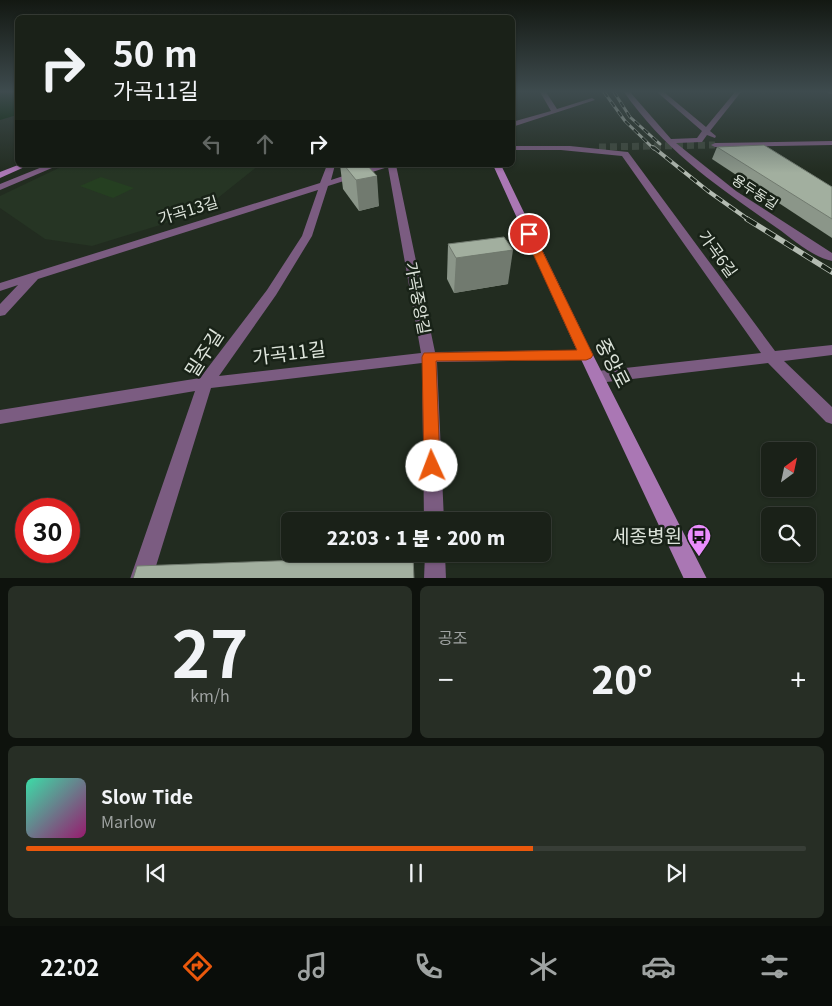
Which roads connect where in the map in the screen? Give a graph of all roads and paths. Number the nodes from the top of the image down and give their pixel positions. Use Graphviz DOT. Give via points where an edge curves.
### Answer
graph roads {
  1 [pos="532,119"];
  2 [pos="646,119"];
  3 [pos="692,119"];
  4 [pos="716,119"];
  5 [pos="515,124"];
  6 [pos="706,131"];
  7 [pos="668,141"];
  8 [pos="832,143"];
  9 [pos="599,147"];
  10 [pos="515,148"];
  11 [pos="561,148"];
  12 [pos="21,167"];
  13 [pos="51,167"];
  14 [pos="330,167"];
  15 [pos="379,167"];
  16 [pos="392,167"];
  17 [pos="498,167"];
  18 [pos="0,175"];
  19 [pos="324,184"];
  20 [pos="0,187"];
  21 [pos="832,258"];
  22 [pos="34,276"];
  23 [pos="0,287"];
  24 [pos="0,312"];
  25 [pos="832,350"];
  26 [pos="586,355"];
  27 [pos="429,357"];
  28 [pos="772,358"];
  29 [pos="598,377"];
  30 [pos="205,383"];
  31 [pos="0,416"];
  32 [pos="832,417"];
  33 [pos="434,512"];
  34 [pos="434,562"];
  35 [pos="141,578"];
  36 [pos="435,578"];
  37 [pos="696,578"];
  1 -- 5 [label="street"];
  2 -- 7 [label="street, 용두동길"];
  3 -- 6 [label="street"];
  4 -- 6 [label="street"];
  6 -- 7 [label="street" via="698,140"];
  6 -- 8 [label="street" via="719,145"];
  7 -- 21 [label="street, 용두동길" via="715,182"];
  9 -- 11 [label="street"];
  10 -- 11 [label="street"];
  11 -- 28 [label="street, 가곡6길" via="625,154"];
  12 -- 18 [label="main road"];
  13 -- 20 [label="street"];
  14 -- 19 [label="street, 밀주길"];
  15 -- 19 [label="street, 가곡13길"];
  16 -- 27 [label="street, 가곡중앙길"];
  17 -- 26 [label="main road, 중앙로"];
  19 -- 22 [label="street, 가곡13길"];
  19 -- 30 [label="street, 밀주길" via="308,236 272,292"];
  22 -- 23 [label="street, 가곡13길"];
  22 -- 24 [label="street"];
  25 -- 28 [label="street"];
  26 -- 27 [label="street, 가곡11길"];
  26 -- 29 [label="main road, 중앙로"];
  27 -- 30 [label="street, 가곡11길"];
  27 -- 33 [label="street, 가곡중앙길"];
  28 -- 29 [label="street"];
  28 -- 32 [label="street, 가곡6길"];
  29 -- 37 [label="main road, 중앙로"];
  30 -- 31 [label="street, 가곡11길"];
  30 -- 35 [label="street, 밀주길"];
  34 -- 36 [label="street"];
}
